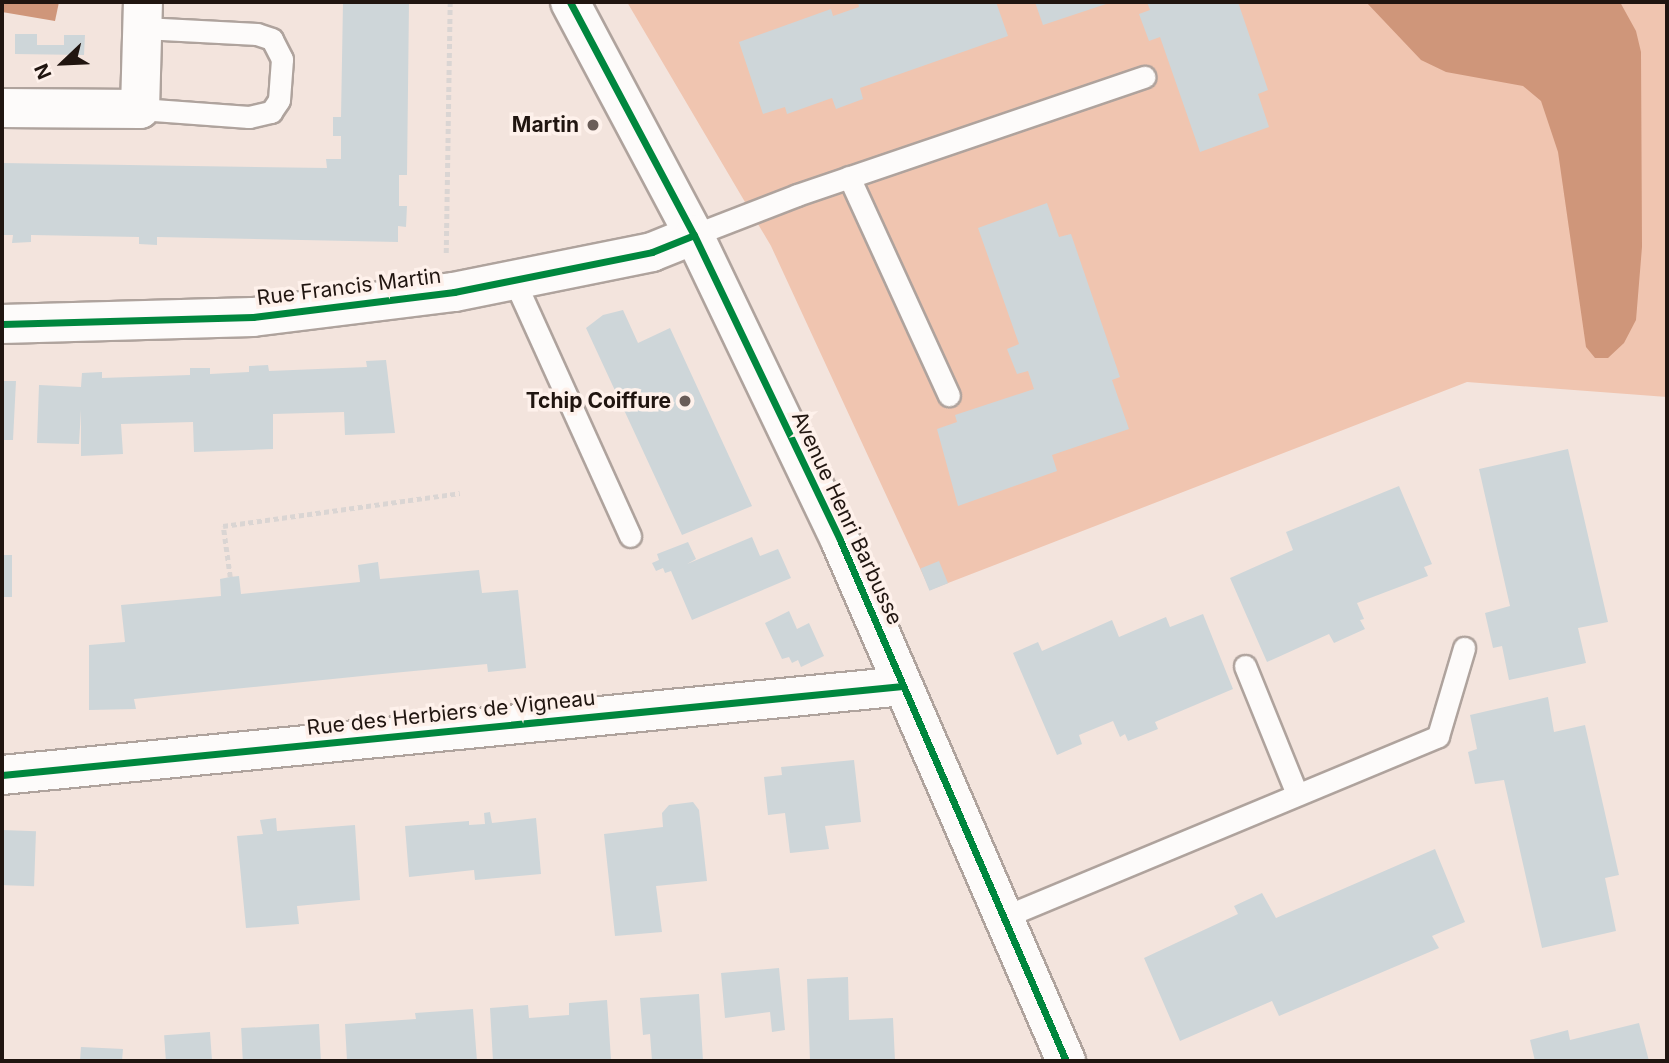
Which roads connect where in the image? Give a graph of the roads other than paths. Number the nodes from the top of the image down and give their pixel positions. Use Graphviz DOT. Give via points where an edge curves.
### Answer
graph roads {
  1 [pos="570,2"];
  2 [pos="143,15"];
  3 [pos="1144,77"];
  4 [pos="2,108"];
  5 [pos="140,109"];
  6 [pos="849,177"];
  7 [pos="694,235"];
  8 [pos="514,280"];
  9 [pos="2,324"];
  10 [pos="950,395"];
  11 [pos="630,536"];
  12 [pos="1464,648"];
  13 [pos="1245,666"];
  14 [pos="903,686"];
  15 [pos="2,775"];
  16 [pos="1297,794"];
  17 [pos="1004,917"];
  18 [pos="1066,1061"];
  1 -- 7 [label="street, Avenue Henri Barbusse"];
  2 -- 5 [label="street"];
  2 -- 5 [label="lane" via="257,34 272,39 282,59 279,100 271,112 249,117"];
  3 -- 6 [label="lane"];
  4 -- 5 [label="street"];
  6 -- 7 [label="lane"];
  6 -- 10 [label="lane"];
  7 -- 8 [label="street, Rue Francis Martin" via="652,252"];
  7 -- 14 [label="street, Avenue Henri Barbusse" via="840,540"];
  8 -- 9 [label="street, Rue Francis Martin" via="253,317"];
  8 -- 11 [label="lane"];
  12 -- 16 [label="lane" via="1438,736"];
  13 -- 16 [label="lane"];
  14 -- 15 [label="street, Rue des Herbiers de Vigneau"];
  14 -- 17 [label="street, Avenue Henri Barbusse"];
  16 -- 17 [label="lane"];
  17 -- 18 [label="street, Avenue Henri Barbusse"];
}
